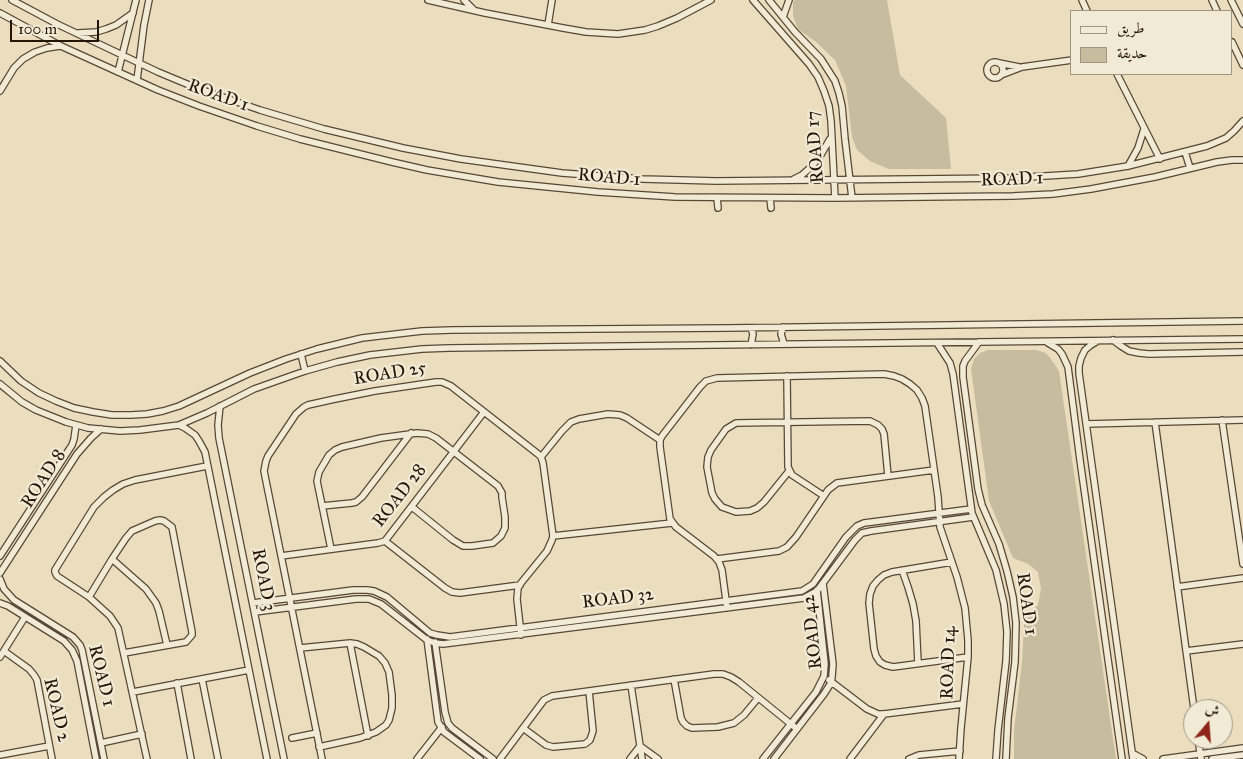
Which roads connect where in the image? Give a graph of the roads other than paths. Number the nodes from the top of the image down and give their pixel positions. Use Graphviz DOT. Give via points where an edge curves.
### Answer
graph roads {
  1 [pos="12,0"];
  2 [pos="136,0"];
  3 [pos="149,0"];
  4 [pos="428,0"];
  5 [pos="464,0"];
  6 [pos="552,0"];
  7 [pos="711,0"];
  8 [pos="753,0"];
  9 [pos="769,0"];
  10 [pos="788,0"];
  11 [pos="1231,0"];
  12 [pos="475,11"];
  13 [pos="0,13"];
  14 [pos="133,13"];
  15 [pos="783,17"];
  16 [pos="1243,24"];
  17 [pos="548,25"];
  18 [pos="75,33"];
  19 [pos="61,46"];
  20 [pos="1240,52"];
  21 [pos="122,55"];
  22 [pos="1070,60"];
  23 [pos="999,63"];
  24 [pos="140,64"];
  25 [pos="1243,65"];
  26 [pos="1022,67"];
  27 [pos="118,72"];
  28 [pos="1001,75"];
  29 [pos="1117,75"];
  30 [pos="137,80"];
  31 [pos="1,84"];
  32 [pos="0,91"];
  33 [pos="1243,121"];
  34 [pos="1144,129"];
  35 [pos="831,137"];
  36 [pos="1185,152"];
  37 [pos="1160,159"];
  38 [pos="1243,160"];
  39 [pos="1128,166"];
  40 [pos="1190,168"];
  41 [pos="791,180"];
  42 [pos="834,180"];
  43 [pos="850,180"];
  44 [pos="717,198"];
  45 [pos="770,198"];
  46 [pos="835,198"];
  47 [pos="852,198"];
  48 [pos="718,208"];
  49 [pos="771,208"];
  50 [pos="1243,321"];
  51 [pos="782,327"];
  52 [pos="751,328"];
  53 [pos="1243,339"];
  54 [pos="1098,340"];
  55 [pos="1113,340"];
  56 [pos="979,342"];
  57 [pos="1046,342"];
  58 [pos="937,343"];
  59 [pos="784,344"];
  60 [pos="751,345"];
  61 [pos="1243,352"];
  62 [pos="301,354"];
  63 [pos="0,361"];
  64 [pos="306,370"];
  65 [pos="787,376"];
  66 [pos="0,384"];
  67 [pos="220,406"];
  68 [pos="484,412"];
  69 [pos="1222,420"];
  70 [pos="1243,420"];
  71 [pos="787,422"];
  72 [pos="1155,422"];
  73 [pos="1086,424"];
  74 [pos="76,425"];
  75 [pos="179,425"];
  76 [pos="101,429"];
  77 [pos="411,434"];
  78 [pos="660,440"];
  79 [pos="454,452"];
  80 [pos="541,457"];
  81 [pos="208,466"];
  82 [pos="934,470"];
  83 [pos="789,471"];
  84 [pos="888,476"];
  85 [pos="824,496"];
  86 [pos="322,506"];
  87 [pos="412,507"];
  88 [pos="971,509"];
  89 [pos="939,513"];
  90 [pos="1243,514"];
  91 [pos="1236,515"];
  92 [pos="973,517"];
  93 [pos="939,521"];
  94 [pos="672,523"];
  95 [pos="553,536"];
  96 [pos="385,541"];
  97 [pos="331,550"];
  98 [pos="0,556"];
  99 [pos="281,556"];
  100 [pos="112,559"];
  101 [pos="717,559"];
  102 [pos="952,562"];
  103 [pos="1243,564"];
  104 [pos="902,570"];
  105 [pos="821,572"];
  106 [pos="0,573"];
  107 [pos="1243,578"];
  108 [pos="0,579"];
  109 [pos="816,580"];
  110 [pos="823,584"];
  111 [pos="520,585"];
  112 [pos="1178,587"];
  113 [pos="817,591"];
  114 [pos="89,597"];
  115 [pos="290,598"];
  116 [pos="726,600"];
  117 [pos="0,602"];
  118 [pos="253,604"];
  119 [pos="292,607"];
  120 [pos="727,608"];
  121 [pos="254,612"];
  122 [pos="25,617"];
  123 [pos="520,627"];
  124 [pos="426,630"];
  125 [pos="434,634"];
  126 [pos="521,635"];
  127 [pos="427,640"];
  128 [pos="350,643"];
  129 [pos="435,643"];
  130 [pos="1243,644"];
  131 [pos="167,645"];
  132 [pos="300,648"];
  133 [pos="4,651"];
  134 [pos="1186,651"];
  135 [pos="124,653"];
  136 [pos="0,657"];
  137 [pos="968,657"];
  138 [pos="918,663"];
  139 [pos="249,670"];
  140 [pos="824,676"];
  141 [pos="202,679"];
  142 [pos="674,679"];
  143 [pos="831,682"];
  144 [pos="177,684"];
  145 [pos="632,685"];
  146 [pos="589,691"];
  147 [pos="133,692"];
  148 [pos="758,698"];
  149 [pos="1193,699"];
  150 [pos="963,704"];
  151 [pos="884,714"];
  152 [pos="1127,714"];
  153 [pos="1115,715"];
  154 [pos="447,721"];
  155 [pos="791,724"];
  156 [pos="523,728"];
  157 [pos="441,729"];
  158 [pos="797,729"];
  159 [pos="317,733"];
  160 [pos="142,734"];
  161 [pos="368,736"];
  162 [pos="292,738"];
  163 [pos="101,743"];
  164 [pos="49,746"];
  165 [pos="640,746"];
  166 [pos="320,747"];
  167 [pos="1243,748"];
  168 [pos="960,751"];
  169 [pos="1243,754"];
  170 [pos="0,756"];
  171 [pos="1133,756"];
  172 [pos="1201,756"];
  173 [pos="52,759"];
  174 [pos="96,759"];
  175 [pos="104,759"];
  176 [pos="147,759"];
  177 [pos="192,759"];
  178 [pos="218,759"];
  179 [pos="267,759"];
  180 [pos="284,759"];
  181 [pos="322,759"];
  182 [pos="417,759"];
  183 [pos="480,759"];
  184 [pos="493,759"];
  185 [pos="500,759"];
  186 [pos="630,759"];
  187 [pos="642,759"];
  188 [pos="658,759"];
  189 [pos="763,759"];
  190 [pos="774,759"];
  191 [pos="850,759"];
  192 [pos="909,759"];
  193 [pos="959,759"];
  194 [pos="996,759"];
  195 [pos="1006,759"];
  196 [pos="1122,759"];
  197 [pos="1142,759"];
  198 [pos="1163,759"];
  199 [pos="1212,759"];
  1 -- 18 [label="street, ROAD 1"];
  2 -- 14 [label="street"];
  3 -- 24 [label="street"];
  4 -- 12 [label="street"];
  5 -- 12 [label="street"];
  6 -- 17 [label="street"];
  7 -- 17 [label="street" via="658,26 631,33 586,32"];
  8 -- 35 [label="street, ROAD 17" via="818,77 829,106"];
  9 -- 15 [label="street, ROAD 17"];
  10 -- 15 [label="street"];
  11 -- 16 [label="street"];
  12 -- 17 [label="street"];
  13 -- 19 [label="street, ROAD 1"];
  14 -- 18 [label="street" via="106,29"];
  14 -- 21 [label="street"];
  15 -- 43 [label="street, ROAD 17" via="821,59 835,81 842,106"];
  18 -- 21 [label="street, ROAD 1"];
  19 -- 27 [label="street, ROAD 1"];
  19 -- 31 [label="street" via="35,52 23,59"];
  20 -- 25 [label="street"];
  21 -- 24 [label="street, ROAD 1"];
  21 -- 27 [label="street"];
  22 -- 26 [label="street"];
  23 -- 26 [label="street"];
  23 -- 28 [label="street" via="1003,69"];
  23 -- 28 [label="street" via="992,63 986,70 992,78"];
  24 -- 30 [label="street"];
  24 -- 41 [label="street, ROAD 1" via="194,87 281,117 461,159 606,177"];
  26 -- 28 [label="street"];
  27 -- 30 [label="street, ROAD 1"];
  29 -- 34 [label="street"];
  30 -- 44 [label="street, ROAD 1" via="257,126 418,168 498,182 646,196"];
  31 -- 32 [label="street"];
  33 -- 36 [label="street, ROAD 1" via="1221,140"];
  34 -- 37 [label="street"];
  34 -- 39 [label="street"];
  35 -- 41 [label="street" via="815,163"];
  35 -- 42 [label="street, ROAD 17"];
  36 -- 37 [label="street, ROAD 1"];
  36 -- 40 [label="street"];
  37 -- 39 [label="street, ROAD 1"];
  38 -- 40 [label="street, ROAD 1"];
  39 -- 43 [label="street, ROAD 1" via="1036,177"];
  40 -- 47 [label="street, ROAD 1" via="1126,184 1053,194"];
  41 -- 42 [label="street, ROAD 1"];
  42 -- 43 [label="street, ROAD 1"];
  42 -- 46 [label="street, ROAD 17"];
  43 -- 47 [label="street, ROAD 17"];
  44 -- 45 [label="street, ROAD 1"];
  44 -- 48 [label="street"];
  45 -- 46 [label="street, ROAD 1"];
  45 -- 49 [label="street"];
  46 -- 47 [label="street, ROAD 1"];
  50 -- 51 [label="street"];
  51 -- 52 [label="street"];
  51 -- 59 [label="street"];
  52 -- 60 [label="street"];
  52 -- 62 [label="street" via="422,331 352,340"];
  53 -- 55 [label="street"];
  54 -- 55 [label="street"];
  54 -- 57 [label="street"];
  54 -- 73 [label="street" via="1085,350 1079,366"];
  55 -- 61 [label="street" via="1139,354"];
  56 -- 57 [label="street"];
  56 -- 58 [label="street"];
  56 -- 195 [label="street, ROAD 1" via="965,361 963,377 978,489 1005,564 1016,623 1016,662"];
  57 -- 153 [label="street" via="1058,349 1068,367"];
  58 -- 59 [label="street"];
  58 -- 88 [label="street, ROAD 1" via="953,374"];
  59 -- 60 [label="street"];
  60 -- 64 [label="street" via="436,348 370,355"];
  62 -- 63 [label="street" via="250,373 179,406 131,415 93,412 56,401 39,393"];
  62 -- 64 [label="street"];
  64 -- 67 [label="street"];
  65 -- 71 [label="street"];
  65 -- 78 [label="street, ROAD 14" via="706,381"];
  65 -- 82 [label="street, ROAD 14" via="884,374 910,384 925,406"];
  66 -- 74 [label="street" via="36,410"];
  67 -- 75 [label="street"];
  67 -- 118 [label="street, ROAD 3" via="219,438"];
  68 -- 79 [label="street, ROAD 28"];
  68 -- 80 [label="street, ROAD 25"];
  68 -- 99 [label="street, ROAD 25" via="452,386 436,382 335,398 304,407 296,414 264,466"];
  69 -- 70 [label="street"];
  69 -- 72 [label="street"];
  69 -- 91 [label="street"];
  71 -- 83 [label="street"];
  71 -- 83 [label="street" via="731,425 711,450 707,467 715,498 722,507 736,512 757,508"];
  71 -- 84 [label="street" via="873,422 884,434"];
  72 -- 73 [label="street"];
  72 -- 112 [label="street"];
  73 -- 152 [label="street"];
  74 -- 76 [label="street"];
  74 -- 98 [label="street, ROAD 8" via="72,445"];
  75 -- 76 [label="street" via="140,430"];
  75 -- 81 [label="street, ROAD 3" via="199,441"];
  76 -- 106 [label="street, ROAD 8" via="77,454"];
  77 -- 79 [label="street" via="432,436"];
  77 -- 86 [label="street" via="356,502"];
  77 -- 86 [label="street" via="381,438 332,452 317,478"];
  78 -- 80 [label="street" via="627,418 608,414 571,422"];
  78 -- 94 [label="street"];
  79 -- 87 [label="street, ROAD 28"];
  79 -- 87 [label="street" via="500,489 506,523 501,536 486,544 464,546"];
  80 -- 95 [label="street"];
  81 -- 114 [label="street" via="123,484 94,507 55,570 58,576"];
  81 -- 139 [label="street, ROAD 3"];
  82 -- 84 [label="street"];
  82 -- 89 [label="street, ROAD 14"];
  83 -- 85 [label="street"];
  84 -- 85 [label="street" via="837,483"];
  85 -- 101 [label="street" via="787,547"];
  86 -- 97 [label="street"];
  87 -- 96 [label="street, ROAD 28"];
  88 -- 89 [label="street"];
  88 -- 92 [label="street, ROAD 1"];
  89 -- 93 [label="street, ROAD 14"];
  89 -- 105 [label="street" via="857,526"];
  90 -- 91 [label="street"];
  91 -- 103 [label="street"];
  92 -- 93 [label="street, ROAD 32"];
  92 -- 194 [label="street, ROAD 1" via="996,570 1006,618 1006,661"];
  93 -- 102 [label="street, ROAD 14"];
  93 -- 110 [label="street, ROAD 32" via="862,533"];
  94 -- 95 [label="street"];
  94 -- 101 [label="street"];
  95 -- 111 [label="street" via="547,551"];
  96 -- 97 [label="street, ROAD 28"];
  96 -- 111 [label="street" via="452,592"];
  97 -- 99 [label="street, ROAD 28"];
  99 -- 115 [label="street, ROAD 25"];
  100 -- 114 [label="street"];
  100 -- 131 [label="street" via="146,589 156,603"];
  100 -- 131 [label="street" via="126,538 140,526 160,520 172,527 192,632 186,642"];
  101 -- 116 [label="street" via="722,570"];
  102 -- 104 [label="street"];
  102 -- 137 [label="street, ROAD 14" via="965,608"];
  104 -- 138 [label="street" via="916,621"];
  104 -- 138 [label="street" via="884,575 870,594 874,650 885,665"];
  105 -- 109 [label="street"];
  105 -- 110 [label="street, ROAD 42"];
  107 -- 112 [label="street"];
  108 -- 163 [label="street, ROAD 1" via="14,600 73,637 80,645"];
  109 -- 113 [label="street, ROAD 42"];
  109 -- 116 [label="street, ROAD 32" via="802,590"];
  110 -- 113 [label="street, ROAD 32"];
  110 -- 143 [label="street, ROAD 42" via="834,664"];
  111 -- 123 [label="street" via="517,599"];
  112 -- 134 [label="street"];
  113 -- 120 [label="street, ROAD 32" via="804,598"];
  113 -- 140 [label="street, ROAD 42"];
  114 -- 135 [label="street" via="115,622"];
  115 -- 118 [label="street, ROAD 32"];
  115 -- 119 [label="street, ROAD 25"];
  115 -- 124 [label="street, ROAD 32" via="353,590 374,591 387,597"];
  116 -- 120 [label="street"];
  116 -- 123 [label="street, ROAD 32"];
  117 -- 122 [label="street, ROAD 1"];
  118 -- 121 [label="street, ROAD 3"];
  119 -- 121 [label="street, ROAD 32"];
  119 -- 127 [label="street, ROAD 32" via="369,599 381,604"];
  119 -- 132 [label="street"];
  120 -- 126 [label="street, ROAD 32"];
  121 -- 180 [label="street, ROAD 3"];
  122 -- 133 [label="street"];
  122 -- 174 [label="street, ROAD 1" via="64,641 72,650 77,661"];
  123 -- 125 [label="street, ROAD 32" via="450,637"];
  123 -- 126 [label="street"];
  124 -- 125 [label="street, ROAD 32"];
  124 -- 127 [label="street"];
  125 -- 129 [label="street"];
  126 -- 129 [label="street, ROAD 32"];
  127 -- 129 [label="street, ROAD 32"];
  127 -- 157 [label="street" via="436,716"];
  128 -- 132 [label="street"];
  128 -- 161 [label="street"];
  128 -- 161 [label="street" via="364,646 378,656 389,672 392,714 383,728"];
  129 -- 154 [label="street"];
  130 -- 134 [label="street"];
  131 -- 135 [label="street"];
  132 -- 159 [label="street"];
  133 -- 136 [label="street"];
  133 -- 164 [label="street, ROAD 2" via="34,675"];
  134 -- 149 [label="street"];
  135 -- 147 [label="street"];
  137 -- 138 [label="street"];
  137 -- 150 [label="street, ROAD 14"];
  139 -- 141 [label="street"];
  139 -- 179 [label="street, ROAD 3"];
  140 -- 143 [label="street"];
  140 -- 155 [label="street, ROAD 42"];
  141 -- 144 [label="street"];
  141 -- 178 [label="street"];
  142 -- 145 [label="street"];
  142 -- 148 [label="street" via="723,674"];
  142 -- 148 [label="street" via="681,718 692,728 734,723"];
  143 -- 151 [label="street" via="872,712"];
  143 -- 158 [label="street, ROAD 42"];
  144 -- 147 [label="street"];
  144 -- 177 [label="street"];
  145 -- 146 [label="street"];
  145 -- 165 [label="street"];
  146 -- 156 [label="street" via="544,700"];
  146 -- 156 [label="street" via="593,726 588,743 552,748"];
  147 -- 160 [label="street"];
  148 -- 155 [label="street"];
  150 -- 151 [label="street"];
  150 -- 168 [label="street, ROAD 14"];
  151 -- 191 [label="street"];
  152 -- 153 [label="street"];
  152 -- 171 [label="street"];
  153 -- 196 [label="street"];
  154 -- 157 [label="street"];
  154 -- 184 [label="street"];
  155 -- 158 [label="street"];
  155 -- 189 [label="street, ROAD 42"];
  156 -- 185 [label="street"];
  157 -- 182 [label="street"];
  157 -- 183 [label="street"];
  158 -- 190 [label="street, ROAD 42"];
  159 -- 162 [label="street"];
  159 -- 166 [label="street"];
  160 -- 163 [label="street"];
  160 -- 176 [label="street"];
  161 -- 166 [label="street"];
  163 -- 175 [label="street, ROAD 1"];
  164 -- 170 [label="street"];
  164 -- 173 [label="street, ROAD 2"];
  165 -- 186 [label="street"];
  165 -- 187 [label="street"];
  165 -- 188 [label="street"];
  166 -- 181 [label="street"];
  167 -- 172 [label="street"];
  168 -- 192 [label="street"];
  168 -- 193 [label="street, ROAD 14"];
  169 -- 199 [label="street"];
  171 -- 197 [label="street"];
  172 -- 198 [label="street"];
}
